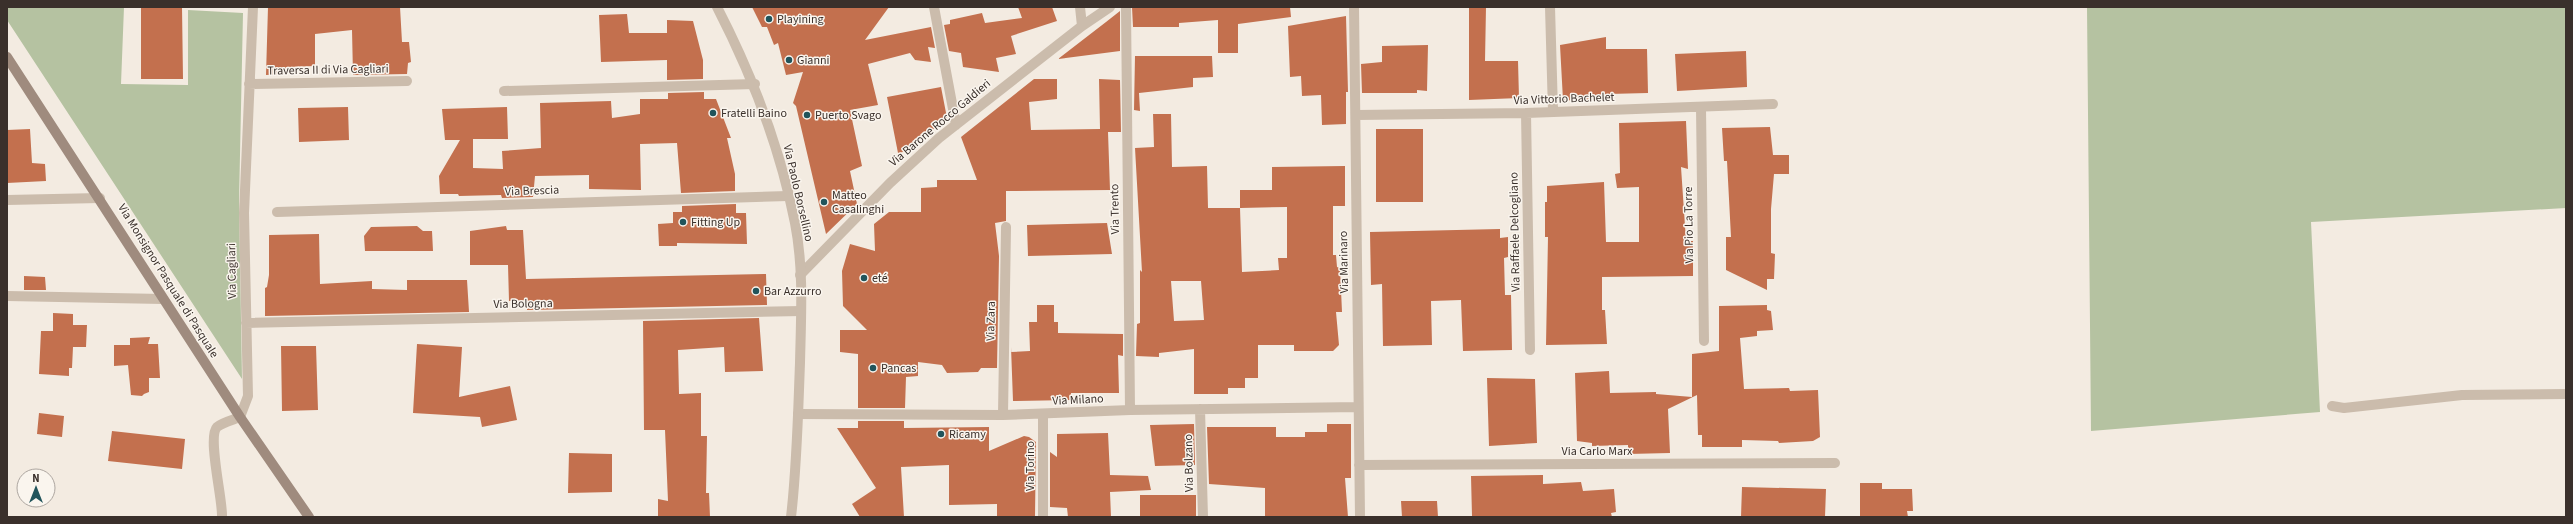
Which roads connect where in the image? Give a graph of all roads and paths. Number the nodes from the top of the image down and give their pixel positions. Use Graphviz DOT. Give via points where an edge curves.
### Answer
graph roads {
  1 [pos="253,7"];
  2 [pos="717,7"];
  3 [pos="934,7"];
  4 [pos="1080,7"];
  5 [pos="1110,7"];
  6 [pos="1126,7"];
  7 [pos="1354,7"];
  8 [pos="1550,7"];
  9 [pos="1082,26"];
  10 [pos="7,57"];
  11 [pos="407,81"];
  12 [pos="249,84"];
  13 [pos="755,84"];
  14 [pos="504,91"];
  15 [pos="1773,104"];
  16 [pos="1700,108"];
  17 [pos="1553,112"];
  18 [pos="1526,113"];
  19 [pos="1356,115"];
  20 [pos="956,125"];
  21 [pos="788,196"];
  22 [pos="100,198"];
  23 [pos="7,200"];
  24 [pos="277,212"];
  25 [pos="1006,227"];
  26 [pos="800,275"];
  27 [pos="7,296"];
  28 [pos="163,299"];
  29 [pos="801,311"];
  30 [pos="246,323"];
  31 [pos="1704,341"];
  32 [pos="1530,350"];
  33 [pos="2566,394"];
  34 [pos="2332,406"];
  35 [pos="1358,407"];
  36 [pos="1200,409"];
  37 [pos="1130,410"];
  38 [pos="798,414"];
  39 [pos="1043,414"];
  40 [pos="1003,415"];
  41 [pos="240,417"];
  42 [pos="1835,463"];
  43 [pos="1359,465"];
  44 [pos="222,517"];
  45 [pos="309,517"];
  46 [pos="791,517"];
  47 [pos="1043,517"];
  48 [pos="1203,517"];
  49 [pos="1360,517"];
  1 -- 12 [label="street, Via Cagliari"];
  2 -- 13 [label="street, Via Paolo Borsellino"];
  3 -- 20 [label="street"];
  4 -- 9 [label="street"];
  5 -- 9 [label="street, Via Barone Rocco Galdieri"];
  6 -- 37 [label="street, Via Trento"];
  7 -- 19 [label="street, Via Marinaro"];
  8 -- 17 [label="street"];
  9 -- 20 [label="street, Via Barone Rocco Galdieri"];
  10 -- 22 [label="main road, Via Monsignor Pasquale di Pasquale"];
  11 -- 12 [label="street, Traversa II di Via Cagliari"];
  12 -- 30 [label="street, Via Cagliari" via="244,213"];
  13 -- 14 [label="street"];
  13 -- 21 [label="street, Via Paolo Borsellino"];
  15 -- 16 [label="street, Via Vittorio Bachelet"];
  16 -- 17 [label="street, Via Vittorio Bachelet"];
  16 -- 31 [label="street, Via Pio La Torre"];
  17 -- 18 [label="street, Via Vittorio Bachelet"];
  18 -- 19 [label="street, Via Vittorio Bachelet"];
  18 -- 32 [label="street, Via Raffaele Delcogliano"];
  19 -- 35 [label="street, Via Marinaro"];
  20 -- 26 [label="street, Via Barone Rocco Galdieri" via="890,183"];
  21 -- 24 [label="street, Via Brescia"];
  21 -- 26 [label="street, Via Paolo Borsellino" via="795,223"];
  22 -- 23 [label="street"];
  22 -- 28 [label="main road, Via Monsignor Pasquale di Pasquale"];
  25 -- 40 [label="street, Via Zara"];
  26 -- 29 [label="street, Via Paolo Borsellino"];
  27 -- 28 [label="street"];
  28 -- 41 [label="main road, Via Monsignor Pasquale di Pasquale"];
  29 -- 30 [label="street, Via Bologna"];
  29 -- 38 [label="street, Via Paolo Borsellino"];
  30 -- 41 [label="street, Via Cagliari" via="248,396"];
  33 -- 34 [label="street" via="2462,395 2344,408"];
  35 -- 36 [label="street, Via Milano"];
  35 -- 43 [label="street, Via Marinaro"];
  36 -- 37 [label="street, Via Milano"];
  36 -- 48 [label="street, Via Bolzano"];
  37 -- 39 [label="street, Via Milano"];
  38 -- 40 [label="street, Via Milano"];
  38 -- 46 [label="street, Via Paolo Borsellino"];
  39 -- 40 [label="street, Via Milano"];
  39 -- 47 [label="street, Via Torino"];
  41 -- 44 [label="street" via="219,426 215,431 214,455 221,493"];
  41 -- 45 [label="main road, Via Monsignor Pasquale di Pasquale"];
  42 -- 43 [label="street, Via Carlo Marx"];
  43 -- 49 [label="street, Via Marinaro"];
}
